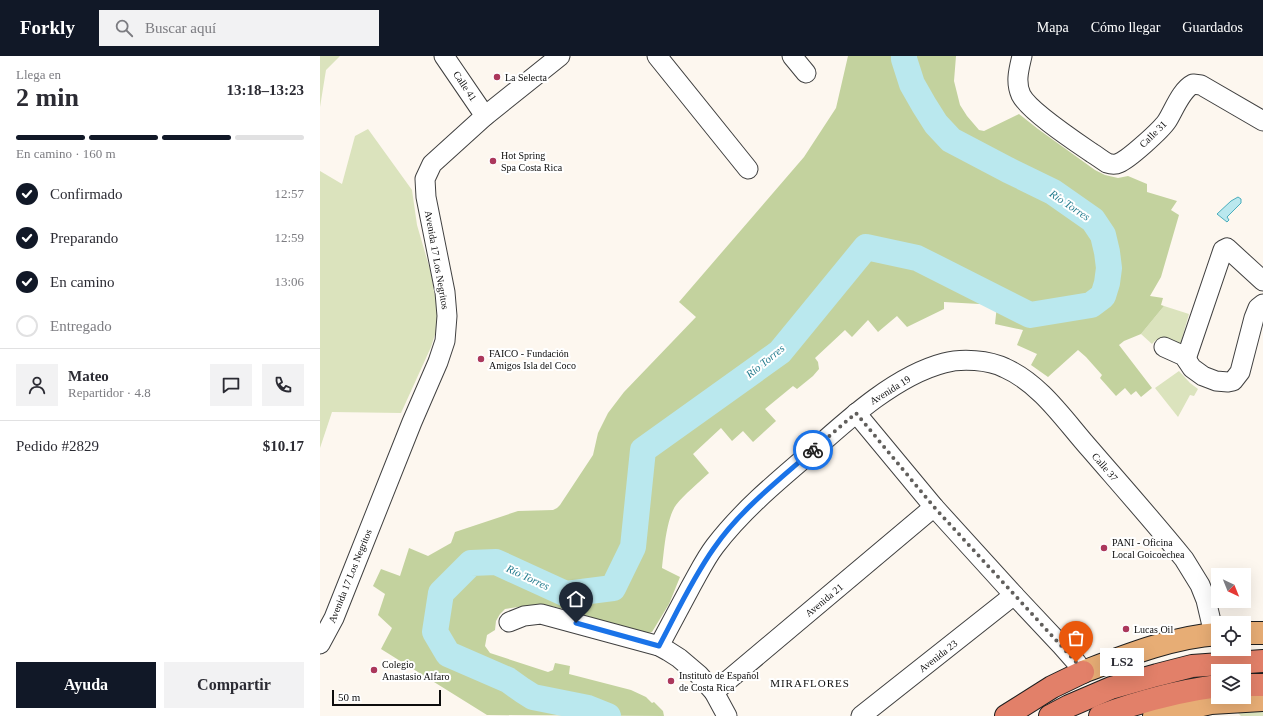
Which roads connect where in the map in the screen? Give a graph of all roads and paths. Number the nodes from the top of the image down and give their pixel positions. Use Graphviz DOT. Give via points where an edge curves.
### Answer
graph roads {
  1 [pos="444,56"];
  2 [pos="551,56"];
  3 [pos="560,56"];
  4 [pos="657,56"];
  5 [pos="792,56"];
  6 [pos="1022,56"];
  7 [pos="806,73"];
  8 [pos="537,75"];
  9 [pos="485,116"];
  10 [pos="1263,121"];
  11 [pos="748,168"];
  12 [pos="1263,281"];
  13 [pos="1263,304"];
  14 [pos="1164,347"];
  15 [pos="1187,360"];
  16 [pos="945,362"];
  17 [pos="856,413"];
  18 [pos="934,507"];
  19 [pos="1014,595"];
  20 [pos="1211,617"];
  21 [pos="509,622"];
  22 [pos="1251,633"];
  23 [pos="1263,633"];
  24 [pos="1211,635"];
  25 [pos="320,644"];
  26 [pos="659,646"];
  27 [pos="1263,661"];
  28 [pos="1083,672"];
  29 [pos="1251,685"];
  30 [pos="1263,685"];
  31 [pos="1211,687"];
  32 [pos="714,692"];
  33 [pos="1263,700"];
  34 [pos="727,716"];
  35 [pos="862,716"];
  36 [pos="1006,716"];
  37 [pos="1050,716"];
  38 [pos="1100,716"];
  39 [pos="1154,716"];
  1 -- 9 [label="street, Calle 41"];
  2 -- 8 [label="street"];
  3 -- 8 [label="street, Avenida 17 Los Negritos"];
  4 -- 11 [label="street"];
  5 -- 7 [label="street"];
  6 -- 10 [label="street, Calle 31" via="1018,74 1023,99 1060,131 1108,164 1119,163 1163,126 1186,89 1193,84 1201,85"];
  8 -- 9 [label="street, Avenida 17 Los Negritos"];
  9 -- 25 [label="street, Avenida 17 Los Negritos" via="432,164 425,179 426,197 445,292 445,341 334,618"];
  12 -- 15 [label="street" via="1228,248 1223,250"];
  13 -- 15 [label="street" via="1258,308 1254,318 1240,372 1233,381 1216,381 1203,376 1192,368"];
  14 -- 15 [label="street" via="1181,354"];
  16 -- 17 [label="street, Avenida 19" via="905,380"];
  16 -- 20 [label="street, Calle 37" via="986,361 1005,367 1022,377 1048,401 1184,559 1200,585"];
  17 -- 18 [label="street"];
  17 -- 26 [label="street, Avenida 19" via="734,522 699,572"];
  18 -- 19 [label="street"];
  18 -- 32 [label="street, Avenida 21"];
  19 -- 28 [label="street"];
  19 -- 35 [label="street, Avenida 23"];
  21 -- 26 [label="street" via="524,616 541,614"];
  22 -- 23 [label="main road"];
  24 -- 28 [label="main road" via="1139,650"];
  26 -- 32 [label="street" via="690,667"];
  27 -- 37 [label="highway" via="1192,666 1111,688"];
  28 -- 36 [label="highway" via="1052,687"];
  29 -- 30 [label="highway"];
  31 -- 38 [label="highway" via="1171,694"];
  32 -- 34 [label="street"];
  33 -- 39 [label="main road" via="1211,702"];
}
